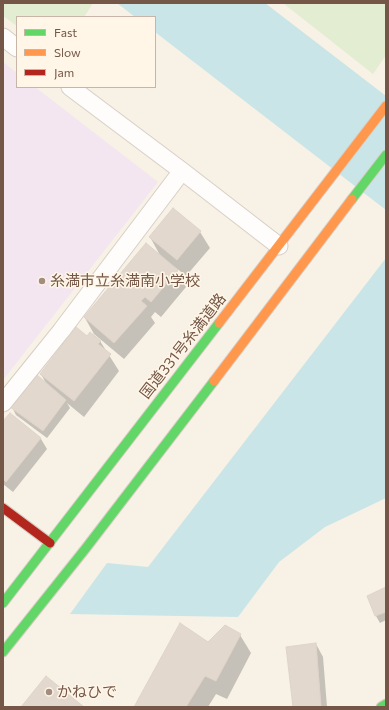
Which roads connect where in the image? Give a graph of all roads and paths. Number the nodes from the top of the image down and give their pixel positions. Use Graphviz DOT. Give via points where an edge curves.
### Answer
graph roads {
  1 [pos="3,37"];
  2 [pos="16,47"];
  3 [pos="71,88"];
  4 [pos="386,106"];
  5 [pos="386,155"];
  6 [pos="182,171"];
  7 [pos="279,246"];
  8 [pos="3,403"];
  9 [pos="3,508"];
  10 [pos="47,546"];
  11 [pos="3,603"];
  12 [pos="3,652"];
  13 [pos="386,704"];
  14 [pos="381,707"];
  1 -- 2 [label="street"];
  3 -- 6 [label="street"];
  4 -- 7 [label="main road, 国道331号糸満道路"];
  5 -- 12 [label="main road" via="86,548"];
  6 -- 7 [label="street"];
  6 -- 8 [label="street"];
  7 -- 10 [label="main road, 国道331号糸満道路"];
  9 -- 10 [label="main road"];
  10 -- 11 [label="main road, 国道331号糸満道路"];
  13 -- 14 [label="main road"];
}
